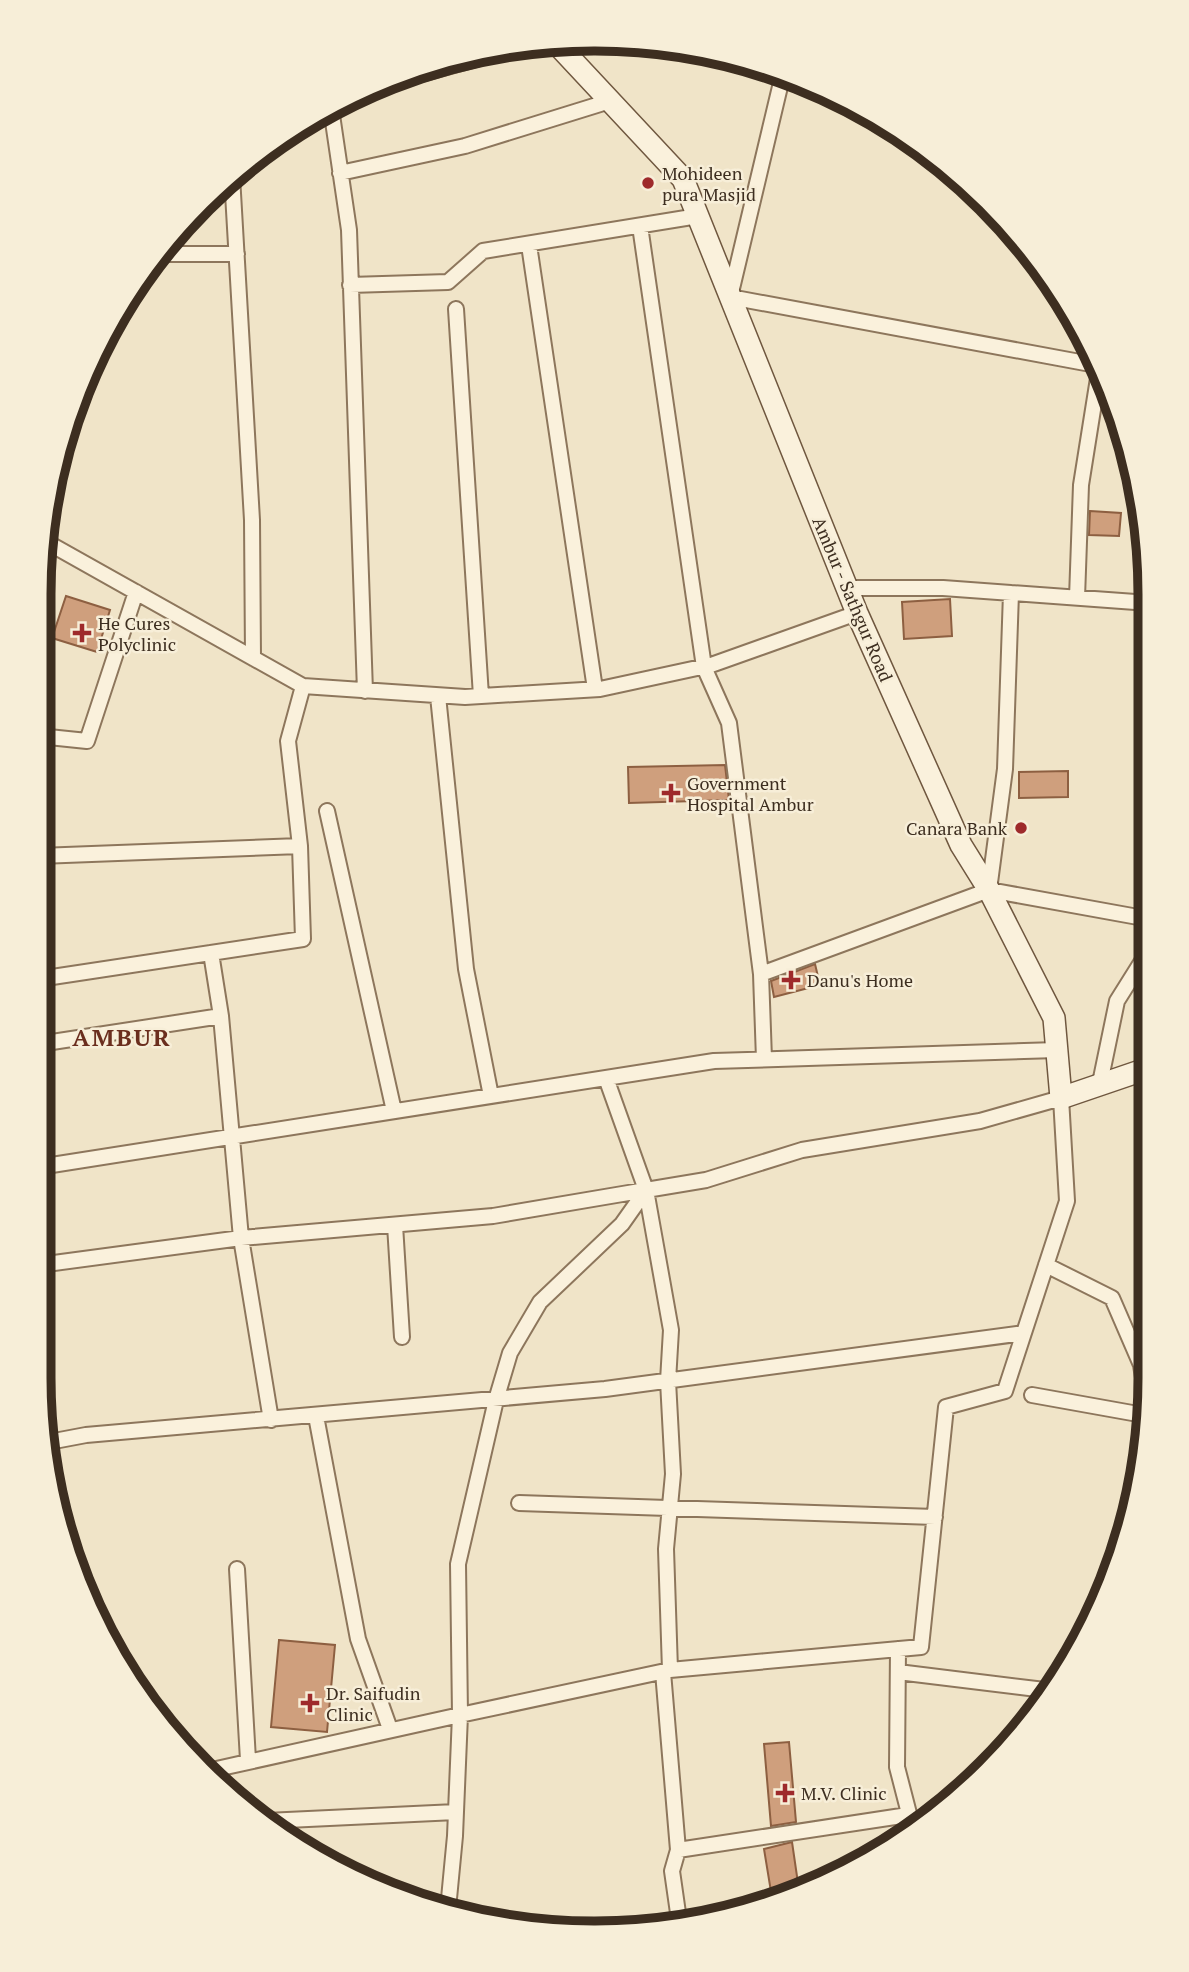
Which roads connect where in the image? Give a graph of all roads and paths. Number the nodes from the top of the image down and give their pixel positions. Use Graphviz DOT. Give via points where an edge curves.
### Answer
graph roads {
  1 [pos="564,52"];
  2 [pos="781,84"];
  3 [pos="610,101"];
  4 [pos="332,119"];
  5 [pos="340,173"];
  6 [pos="233,189"];
  7 [pos="698,216"];
  8 [pos="640,226"];
  9 [pos="529,245"];
  10 [pos="171,254"];
  11 [pos="237,254"];
  12 [pos="350,285"];
  13 [pos="730,297"];
  14 [pos="456,309"];
  15 [pos="1086,363"];
  16 [pos="1097,386"];
  17 [pos="53,546"];
  18 [pos="847,588"];
  19 [pos="136,592"];
  20 [pos="1011,593"];
  21 [pos="1077,598"];
  22 [pos="1138,602"];
  23 [pos="857,613"];
  24 [pos="253,658"];
  25 [pos="704,667"];
  26 [pos="303,687"];
  27 [pos="594,689"];
  28 [pos="365,691"];
  29 [pos="438,696"];
  30 [pos="481,696"];
  31 [pos="51,737"];
  32 [pos="327,811"];
  33 [pos="300,846"];
  34 [pos="51,856"];
  35 [pos="989,890"];
  36 [pos="1138,917"];
  37 [pos="211,953"];
  38 [pos="1138,968"];
  39 [pos="761,974"];
  40 [pos="51,977"];
  41 [pos="220,1016"];
  42 [pos="51,1042"];
  43 [pos="1057,1050"];
  44 [pos="764,1059"];
  45 [pos="1138,1071"];
  46 [pos="606,1078"];
  47 [pos="1100,1083"];
  48 [pos="491,1096"];
  49 [pos="1061,1098"];
  50 [pos="394,1111"];
  51 [pos="230,1138"];
  52 [pos="51,1165"];
  53 [pos="646,1190"];
  54 [pos="395,1225"];
  55 [pos="241,1238"];
  56 [pos="51,1263"];
  57 [pos="1046,1265"];
  58 [pos="1024,1333"];
  59 [pos="402,1337"];
  60 [pos="1138,1350"];
  61 [pos="668,1381"];
  62 [pos="1032,1395"];
  63 [pos="496,1399"];
  64 [pos="1137,1414"];
  65 [pos="316,1416"];
  66 [pos="271,1420"];
  67 [pos="54,1440"];
  68 [pos="519,1503"];
  69 [pos="670,1506"];
  70 [pos="935,1517"];
  71 [pos="237,1569"];
  72 [pos="898,1649"];
  73 [pos="667,1671"];
  74 [pos="898,1672"];
  75 [pos="1041,1689"];
  76 [pos="460,1715"];
  77 [pos="390,1729"];
  78 [pos="248,1760"];
  79 [pos="217,1769"];
  80 [pos="456,1812"];
  81 [pos="908,1815"];
  82 [pos="279,1820"];
  83 [pos="910,1821"];
  84 [pos="678,1850"];
  85 [pos="449,1901"];
  86 [pos="678,1915"];
  1 -- 3 [label="main road, Ambur - Sathgur Road"];
  2 -- 13 [label="street"];
  3 -- 5 [label="street" via="465,146"];
  3 -- 7 [label="main road, Ambur - Sathgur Road" via="683,179"];
  4 -- 5 [label="street"];
  5 -- 12 [label="street" via="349,230"];
  6 -- 11 [label="street"];
  7 -- 8 [label="street"];
  7 -- 13 [label="main road, Ambur - Sathgur Road"];
  8 -- 9 [label="street"];
  8 -- 25 [label="street"];
  9 -- 12 [label="street" via="483,251 448,282"];
  9 -- 27 [label="street"];
  10 -- 11 [label="street"];
  11 -- 24 [label="street" via="253,520"];
  12 -- 28 [label="street"];
  13 -- 15 [label="street"];
  13 -- 18 [label="main road, Ambur - Sathgur Road"];
  14 -- 30 [label="street"];
  16 -- 21 [label="street" via="1081,485"];
  17 -- 19 [label="street"];
  18 -- 20 [label="street"];
  18 -- 23 [label="main road, Ambur - Sathgur Road"];
  19 -- 24 [label="street"];
  19 -- 31 [label="street" via="87,741"];
  20 -- 21 [label="street"];
  20 -- 35 [label="street" via="1005,769"];
  21 -- 22 [label="street"];
  23 -- 25 [label="street"];
  23 -- 35 [label="main road, Ambur - Sathgur Road" via="961,845"];
  24 -- 26 [label="street"];
  25 -- 27 [label="street"];
  25 -- 39 [label="street" via="729,723"];
  26 -- 28 [label="street"];
  26 -- 33 [label="street" via="288,741"];
  27 -- 30 [label="street"];
  28 -- 29 [label="street"];
  29 -- 30 [label="street"];
  29 -- 48 [label="street" via="466,969"];
  32 -- 50 [label="street"];
  33 -- 34 [label="street"];
  33 -- 37 [label="street" via="303,939"];
  35 -- 36 [label="street"];
  35 -- 39 [label="street"];
  35 -- 43 [label="main road, Ambur - Sathgur Road" via="1054,1018"];
  37 -- 40 [label="street"];
  37 -- 41 [label="street"];
  38 -- 47 [label="street" via="1117,1002"];
  39 -- 44 [label="street"];
  41 -- 42 [label="street"];
  41 -- 51 [label="street"];
  43 -- 44 [label="street"];
  43 -- 49 [label="main road, Ambur - Sathgur Road"];
  44 -- 46 [label="street" via="714,1061"];
  45 -- 47 [label="main road"];
  46 -- 48 [label="street"];
  46 -- 53 [label="street"];
  47 -- 49 [label="main road"];
  48 -- 50 [label="street"];
  49 -- 53 [label="street" via="980,1121 802,1150 706,1180"];
  49 -- 57 [label="street" via="1067,1202"];
  50 -- 51 [label="street"];
  51 -- 52 [label="street"];
  51 -- 55 [label="street"];
  53 -- 54 [label="street" via="493,1216"];
  53 -- 61 [label="street" via="671,1330"];
  53 -- 63 [label="street" via="622,1224 540,1302 510,1353"];
  54 -- 55 [label="street"];
  54 -- 59 [label="street"];
  55 -- 56 [label="street"];
  55 -- 66 [label="street"];
  57 -- 58 [label="street"];
  57 -- 60 [label="street" via="1112,1298"];
  58 -- 61 [label="street"];
  58 -- 70 [label="street" via="1005,1391 946,1407"];
  61 -- 63 [label="street"];
  61 -- 69 [label="street" via="673,1474"];
  62 -- 64 [label="street"];
  63 -- 65 [label="street"];
  63 -- 76 [label="street" via="458,1564"];
  65 -- 66 [label="street"];
  65 -- 77 [label="street" via="358,1639"];
  66 -- 67 [label="street"];
  68 -- 69 [label="street"];
  69 -- 70 [label="street"];
  69 -- 73 [label="street"];
  70 -- 72 [label="street" via="921,1647"];
  71 -- 78 [label="street"];
  72 -- 73 [label="street"];
  72 -- 74 [label="street"];
  73 -- 76 [label="street"];
  73 -- 84 [label="street"];
  74 -- 75 [label="street"];
  74 -- 81 [label="street" via="897,1767"];
  76 -- 77 [label="street"];
  76 -- 80 [label="street"];
  77 -- 78 [label="street"];
  78 -- 79 [label="street"];
  80 -- 82 [label="street"];
  80 -- 85 [label="street"];
  81 -- 83 [label="street"];
  81 -- 84 [label="street"];
  84 -- 86 [label="street" via="672,1871"];
}
